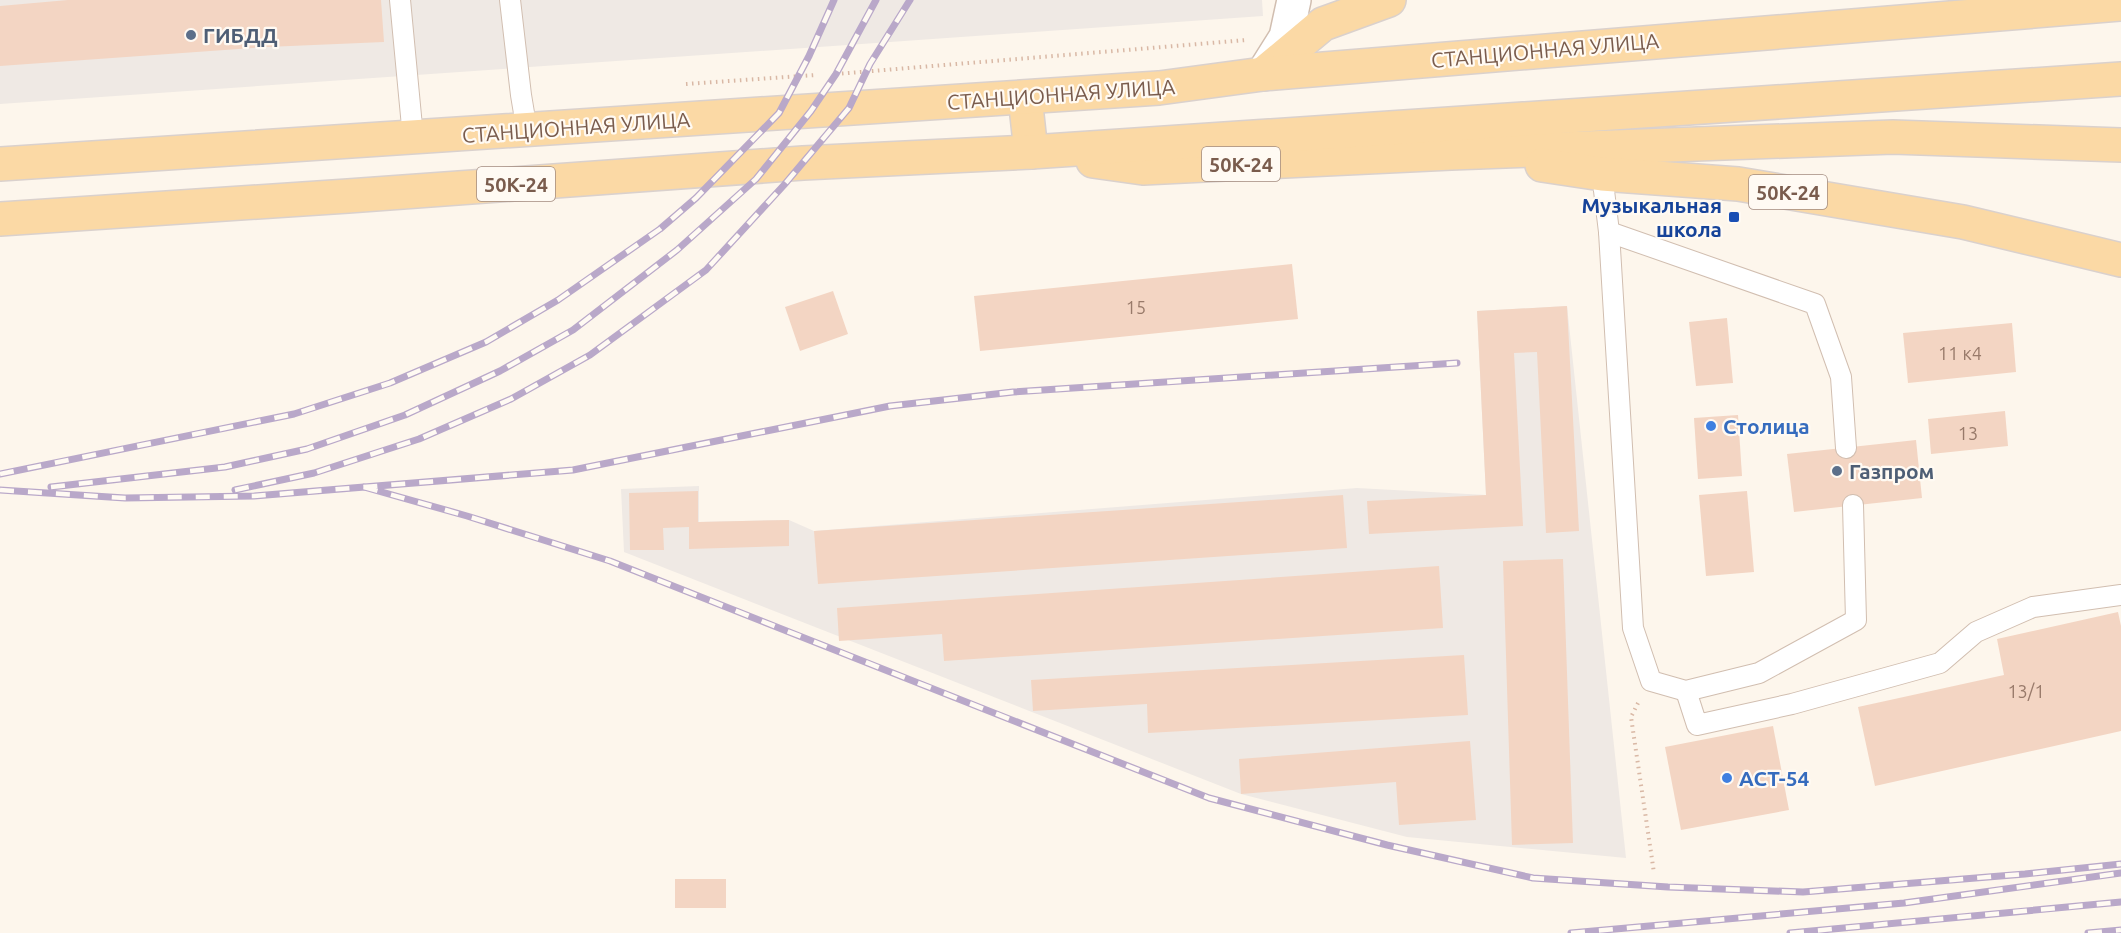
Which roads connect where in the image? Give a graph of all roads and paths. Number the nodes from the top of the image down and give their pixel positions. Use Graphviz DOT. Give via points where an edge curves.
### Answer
graph roads {
  1 [pos="400,0"];
  2 [pos="510,0"];
  3 [pos="1294,0"];
  4 [pos="1389,0"];
  5 [pos="2121,4"];
  6 [pos="1286,37"];
  7 [pos="829,74"];
  8 [pos="1263,74"];
  9 [pos="822,75"];
  10 [pos="776,77"];
  11 [pos="2121,79"];
  12 [pos="1025,97"];
  13 [pos="528,131"];
  14 [pos="413,137"];
  15 [pos="2121,146"];
  16 [pos="1031,152"];
  17 [pos="1451,153"];
  18 [pos="0,164"];
  19 [pos="1602,174"];
  20 [pos="0,219"];
  21 [pos="1609,232"];
  22 [pos="2121,260"];
  23 [pos="1846,447"];
  24 [pos="1853,505"];
  25 [pos="2121,595"];
  26 [pos="1651,681"];
  27 [pos="1686,691"];
  28 [pos="1654,873"];
  1 -- 14 [label="lane"];
  2 -- 13 [label="lane"];
  3 -- 6 [label="street"];
  4 -- 8 [label="main road" via="1323,24"];
  5 -- 8 [label="main road, СТАНЦИОННАЯ УЛИЦА"];
  6 -- 7 [label="path"];
  6 -- 8 [label="street"];
  8 -- 12 [label="main road, СТАНЦИОННАЯ УЛИЦА" via="1159,88"];
  9 -- 10 [label="path"];
  11 -- 16 [label="main road"];
  12 -- 13 [label="main road, СТАНЦИОННАЯ УЛИЦА"];
  12 -- 16 [label="main road"];
  13 -- 14 [label="main road, СТАНЦИОННАЯ УЛИЦА"];
  14 -- 18 [label="main road, СТАНЦИОННАЯ УЛИЦА"];
  15 -- 17 [label="main road" via="1893,137"];
  16 -- 17 [label="main road, 50К-24" via="1143,168"];
  16 -- 20 [label="main road, 50К-24" via="803,163"];
  17 -- 19 [label="main road, 50К-24"];
  19 -- 21 [label="lane"];
  19 -- 22 [label="main road, 50К-24" via="1738,184 1963,222"];
  21 -- 23 [label="lane" via="1815,304 1841,377"];
  21 -- 26 [label="lane" via="1633,628"];
  24 -- 27 [label="lane" via="1856,620 1759,673"];
  25 -- 27 [label="lane" via="2033,607 1976,632 1940,663 1792,704 1697,725"];
  26 -- 27 [label="lane"];
  26 -- 28 [label="path" via="1631,717"];
}
